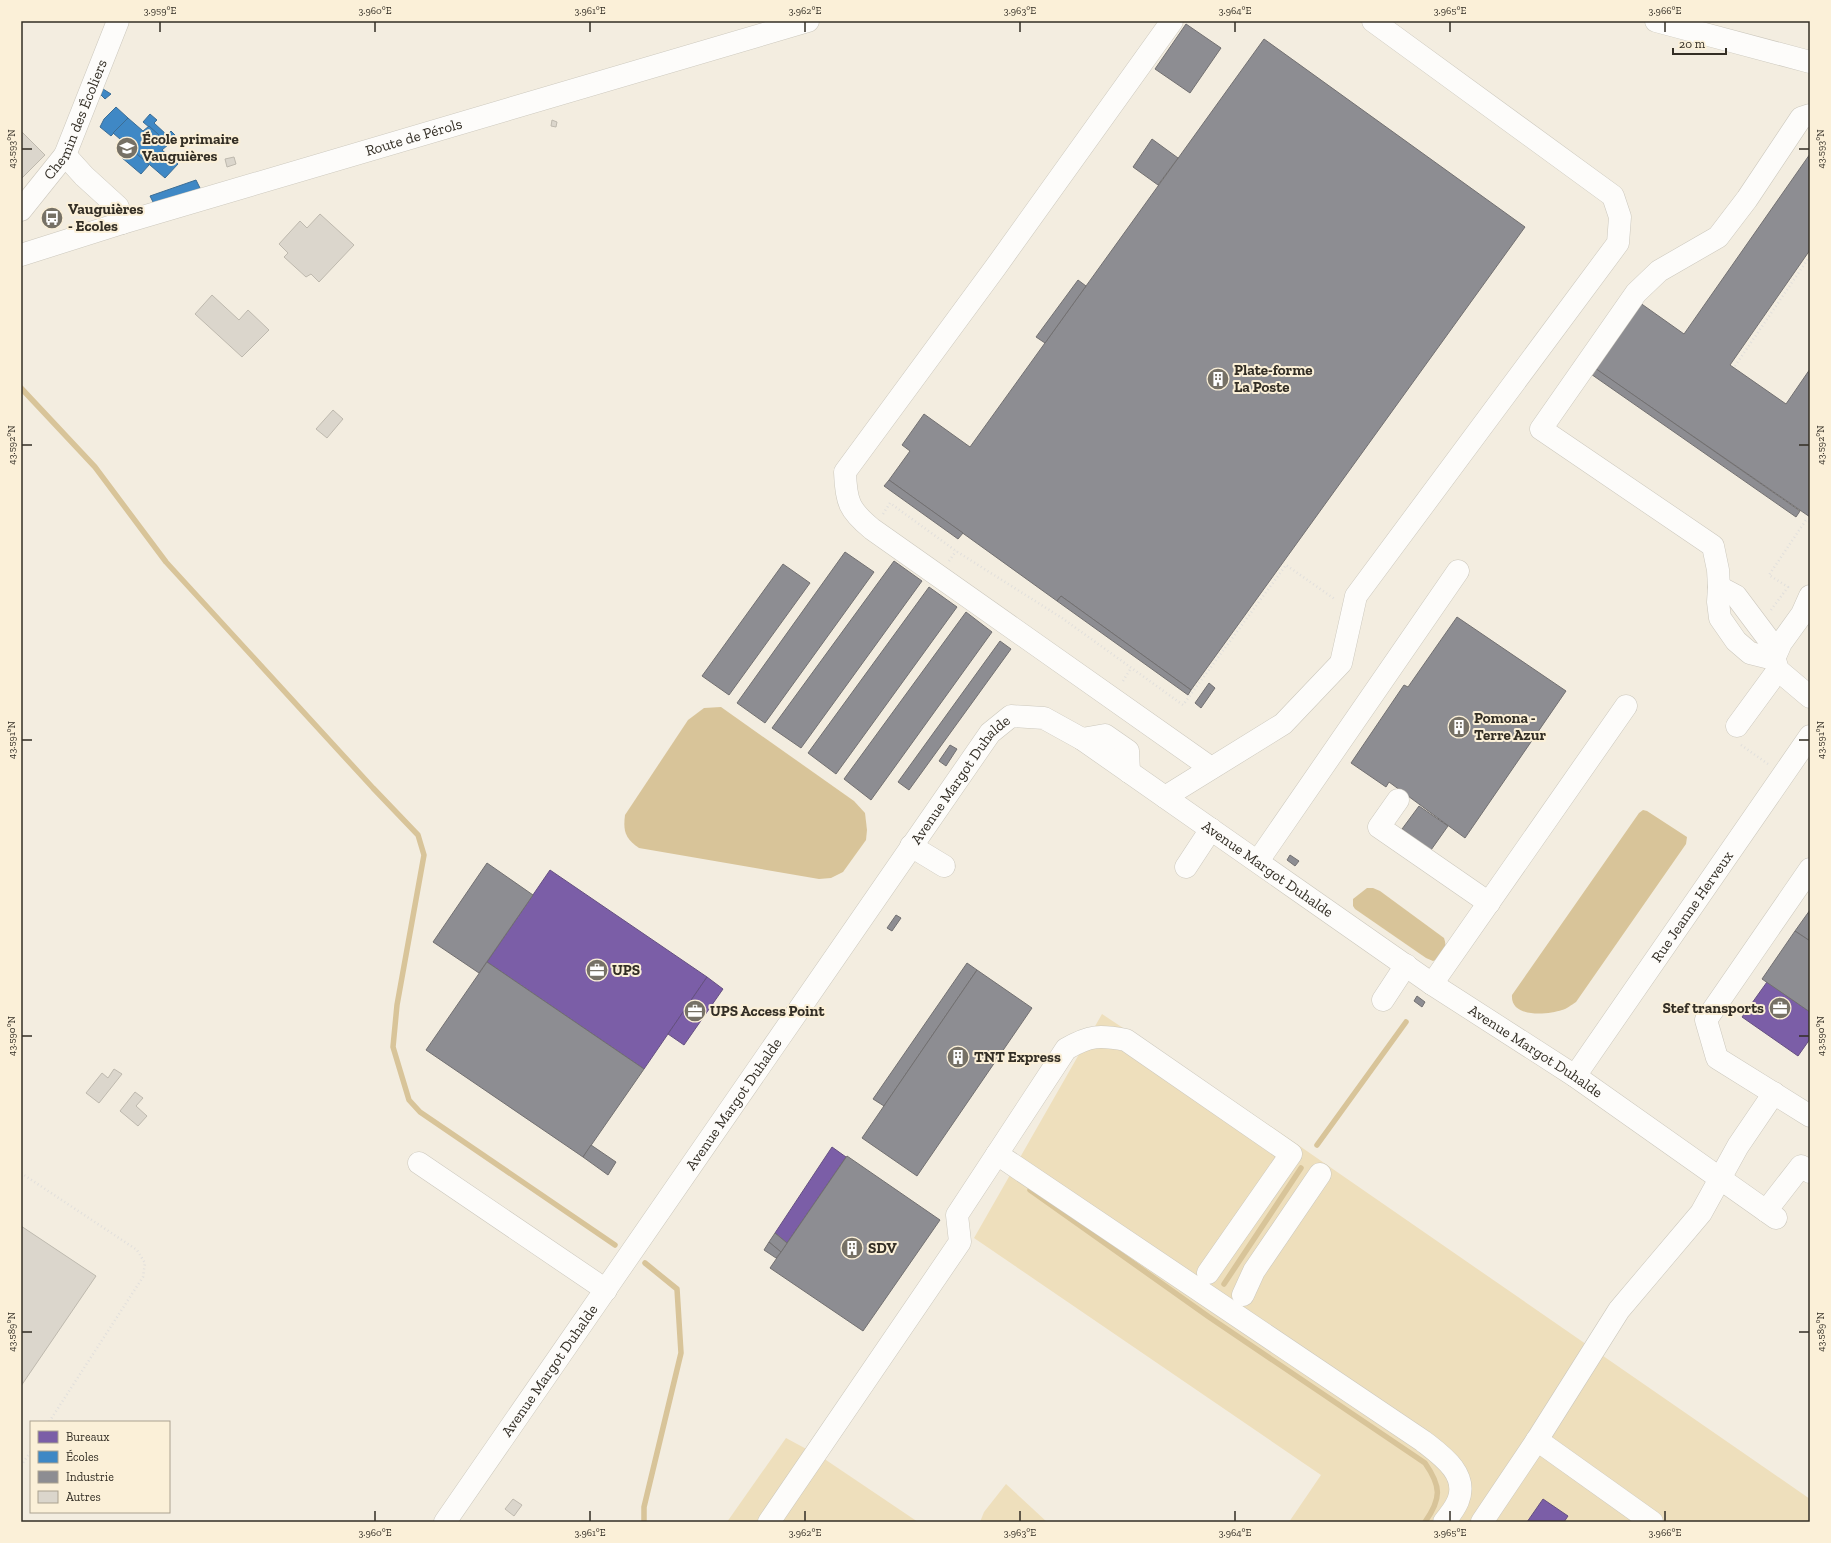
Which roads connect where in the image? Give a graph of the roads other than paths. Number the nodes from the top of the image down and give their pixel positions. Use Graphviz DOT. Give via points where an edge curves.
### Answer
graph roads {
  1 [pos="118,21"];
  2 [pos="808,21"];
  3 [pos="1172,21"];
  4 [pos="1373,21"];
  5 [pos="1656,21"];
  6 [pos="1810,62"];
  7 [pos="1810,115"];
  8 [pos="65,155"];
  9 [pos="21,210"];
  10 [pos="122,223"];
  11 [pos="21,255"];
  12 [pos="1458,571"];
  13 [pos="1719,587"];
  14 [pos="1810,596"];
  15 [pos="1776,665"];
  16 [pos="1810,697"];
  17 [pos="1626,706"];
  18 [pos="1737,726"];
  19 [pos="1810,736"];
  20 [pos="1211,768"];
  21 [pos="1165,797"];
  22 [pos="1398,800"];
  23 [pos="1211,829"];
  24 [pos="911,846"];
  25 [pos="1258,861"];
  26 [pos="944,866"];
  27 [pos="1186,867"];
  28 [pos="1810,869"];
  29 [pos="1488,903"];
  30 [pos="1406,965"];
  31 [pos="1432,984"];
  32 [pos="1384,1000"];
  33 [pos="1575,1076"];
  34 [pos="1774,1093"];
  35 [pos="1810,1116"];
  36 [pos="997,1154"];
  37 [pos="419,1163"];
  38 [pos="1810,1172"];
  39 [pos="1320,1174"];
  40 [pos="1720,1178"];
  41 [pos="1208,1273"];
  42 [pos="606,1290"];
  43 [pos="1243,1295"];
  44 [pos="1537,1440"];
  45 [pos="445,1522"];
  46 [pos="770,1522"];
  47 [pos="1444,1522"];
  48 [pos="1482,1522"];
  49 [pos="1652,1522"];
  1 -- 8 [label="street, Chemin des Écoliers"];
  2 -- 10 [label="street, Route de Pérols"];
  3 -- 20 [label="street" via="973,299 845,472 846,494 856,516 872,529"];
  4 -- 20 [label="street" via="1613,196 1620,217 1618,243 1356,596 1341,663 1283,724"];
  5 -- 6 [label="street"];
  7 -- 13 [label="street" via="1801,118 1747,199 1718,237 1659,271 1636,293 1541,429 1713,546"];
  8 -- 9 [label="street, Chemin des Écoliers"];
  8 -- 10 [label="street" via="118,206"];
  10 -- 11 [label="street, Route de Pérols"];
  12 -- 25 [label="street"];
  13 -- 15 [label="street" via="1736,596 1769,640"];
  13 -- 15 [label="street" via="1720,618 1736,641 1750,653"];
  14 -- 15 [label="street" via="1802,614 1780,642"];
  15 -- 16 [label="street"];
  15 -- 18 [label="street"];
  17 -- 29 [label="street"];
  19 -- 33 [label="street, Rue Jeanne Herveux"];
  20 -- 21 [label="street"];
  21 -- 23 [label="street, Avenue Margot Duhalde"];
  21 -- 24 [label="street, Avenue Margot Duhalde" via="1082,739 1044,718 1011,716 990,733"];
  22 -- 29 [label="street" via="1379,827"];
  23 -- 25 [label="street, Avenue Margot Duhalde"];
  23 -- 27 [label="street"];
  24 -- 26 [label="street"];
  24 -- 42 [label="street, Avenue Margot Duhalde"];
  25 -- 30 [label="street, Avenue Margot Duhalde"];
  28 -- 34 [label="street" via="1706,1020 1717,1058"];
  29 -- 31 [label="street"];
  30 -- 31 [label="street, Avenue Margot Duhalde"];
  30 -- 32 [label="street"];
  31 -- 33 [label="street, Avenue Margot Duhalde"];
  33 -- 40 [label="street, Avenue Margot Duhalde"];
  34 -- 35 [label="street"];
  34 -- 40 [label="street"];
  36 -- 41 [label="street" via="1066,1049 1082,1040 1103,1036 1126,1040 1291,1154"];
  36 -- 46 [label="street" via="957,1215 960,1242"];
  36 -- 47 [label="street" via="1444,1457 1451,1463 1460,1486 1458,1500"];
  37 -- 42 [label="street"];
  38 -- 40 [label="street, Avenue Margot Duhalde" via="1801,1166 1771,1214"];
  39 -- 43 [label="street" via="1254,1271"];
  40 -- 44 [label="street" via="1701,1213 1618,1310"];
  42 -- 45 [label="street, Avenue Margot Duhalde"];
  44 -- 48 [label="street"];
  44 -- 49 [label="street"];
}
